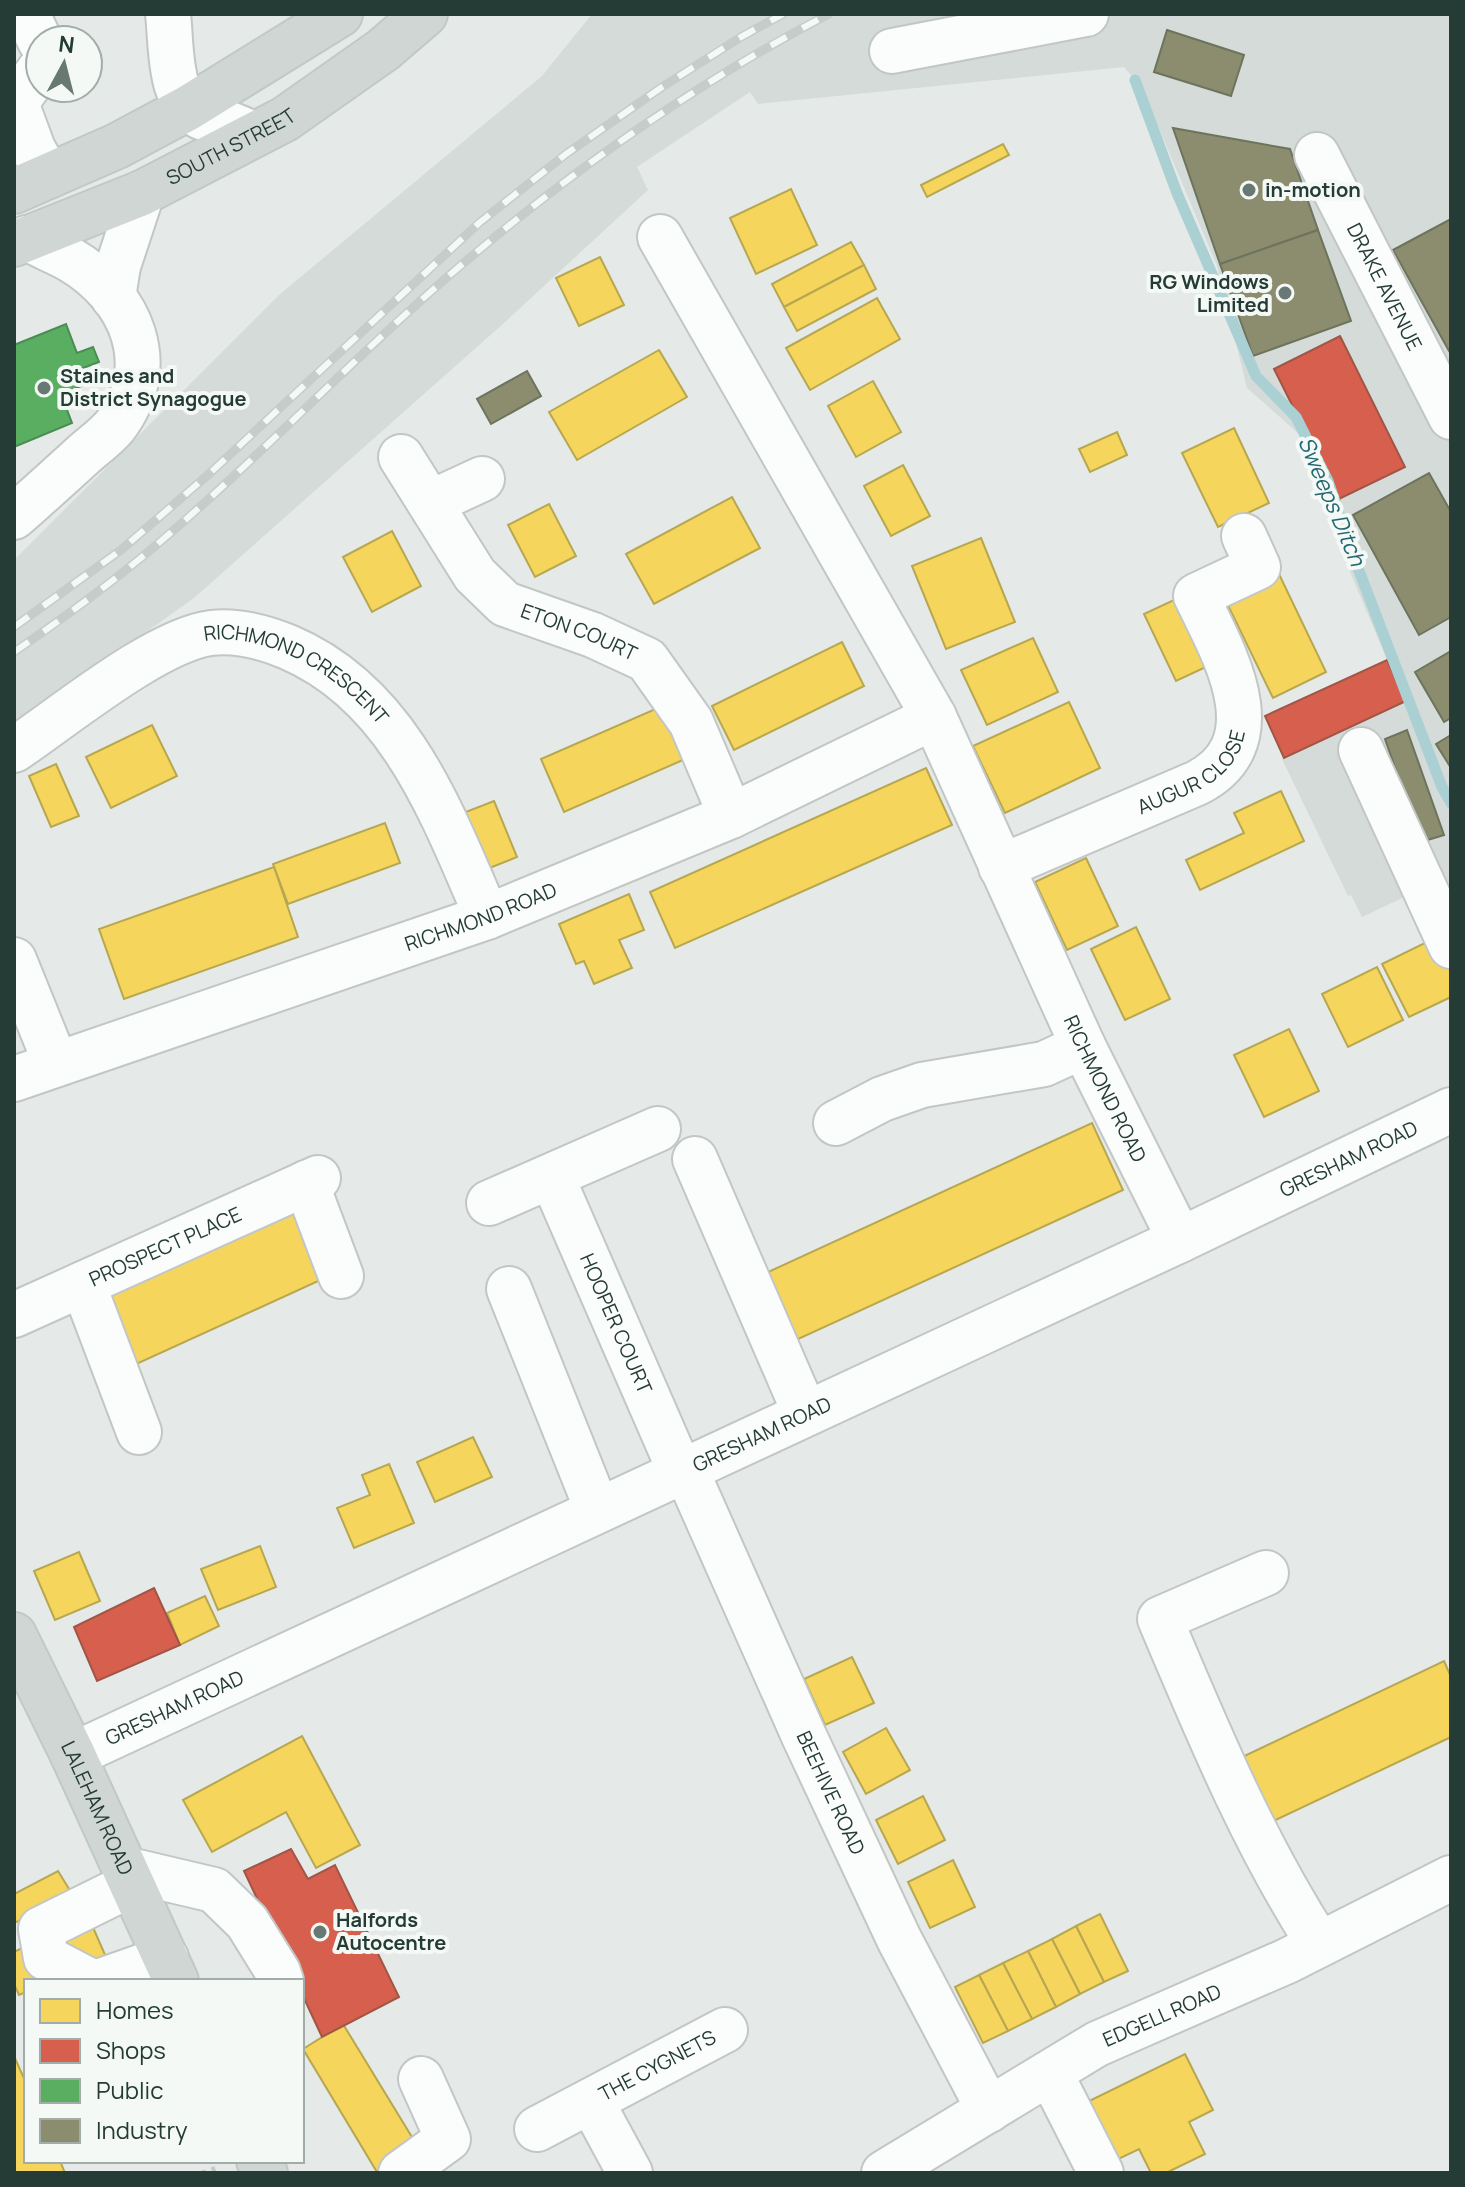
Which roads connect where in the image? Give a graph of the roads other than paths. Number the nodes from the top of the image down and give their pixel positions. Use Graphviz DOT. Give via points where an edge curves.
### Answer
graph roads {
  1 [pos="340,14"];
  2 [pos="425,14"];
  3 [pos="1086,14"];
  4 [pos="178,26"];
  5 [pos="892,51"];
  6 [pos="23,92"];
  7 [pos="188,108"];
  8 [pos="253,134"];
  9 [pos="1317,155"];
  10 [pos="31,184"];
  11 [pos="142,193"];
  12 [pos="660,237"];
  13 [pos="20,241"];
  14 [pos="113,297"];
  15 [pos="1451,417"];
  16 [pos="401,457"];
  17 [pos="482,479"];
  18 [pos="430,503"];
  19 [pos="14,517"];
  20 [pos="1244,536"];
  21 [pos="934,717"];
  22 [pos="14,750"];
  23 [pos="1361,750"];
  24 [pos="731,816"];
  25 [pos="1001,867"];
  26 [pos="487,917"];
  27 [pos="1451,946"];
  28 [pos="14,960"];
  29 [pos="1083,1046"];
  30 [pos="56,1064"];
  31 [pos="14,1079"];
  32 [pos="1451,1110"];
  33 [pos="836,1123"];
  34 [pos="658,1129"];
  35 [pos="695,1159"];
  36 [pos="552,1177"];
  37 [pos="489,1203"];
  38 [pos="1180,1240"];
  39 [pos="341,1276"];
  40 [pos="83,1284"];
  41 [pos="509,1289"];
  42 [pos="14,1315"];
  43 [pos="805,1413"];
  44 [pos="139,1432"];
  45 [pos="682,1470"];
  46 [pos="597,1509"];
  47 [pos="1266,1573"];
  48 [pos="14,1635"];
  49 [pos="73,1755"];
  50 [pos="129,1876"];
  51 [pos="1451,1878"];
  52 [pos="1319,1944"];
  53 [pos="171,1970"];
  54 [pos="86,1979"];
  55 [pos="114,1979"];
  56 [pos="280,1979"];
  57 [pos="725,2030"];
  58 [pos="1050,2073"];
  59 [pos="421,2079"];
  60 [pos="591,2101"];
  61 [pos="989,2110"];
  62 [pos="537,2129"];
  63 [pos="401,2173"];
  64 [pos="630,2173"];
  65 [pos="884,2173"];
  66 [pos="1101,2173"];
  1 -- 7 [label="main road"];
  2 -- 8 [label="main road, SOUTH STREET" via="285,119"];
  3 -- 5 [label="street"];
  4 -- 7 [label="street" via="180,96"];
  6 -- 10 [label="street" via="33,149"];
  7 -- 8 [label="street" via="204,119"];
  7 -- 10 [label="main road"];
  8 -- 11 [label="main road, SOUTH STREET"];
  9 -- 15 [label="street, DRAKE AVENUE"];
  11 -- 13 [label="main road, SOUTH STREET"];
  11 -- 14 [label="street"];
  12 -- 21 [label="street, RICHMOND ROAD"];
  13 -- 14 [label="street" via="72,261"];
  14 -- 19 [label="street" via="136,336 134,391 114,428"];
  16 -- 18 [label="street, ETON COURT"];
  17 -- 18 [label="street"];
  18 -- 24 [label="street, ETON COURT" via="475,575 505,604 647,660 691,722"];
  20 -- 25 [label="street, AUGUR CLOSE" via="1258,567 1196,596 1238,693 1238,731 1227,756 1197,783"];
  21 -- 24 [label="street, RICHMOND ROAD"];
  21 -- 25 [label="street, RICHMOND ROAD"];
  22 -- 26 [label="street, RICHMOND CRESCENT" via="154,655 181,643 211,633 244,633 275,641 354,686 398,736 450,830"];
  23 -- 27 [label="street"];
  24 -- 26 [label="street, RICHMOND ROAD"];
  25 -- 29 [label="street, RICHMOND ROAD"];
  26 -- 30 [label="street, RICHMOND ROAD"];
  28 -- 30 [label="street"];
  29 -- 33 [label="street" via="1044,1064 922,1085"];
  29 -- 38 [label="street, RICHMOND ROAD"];
  30 -- 31 [label="street, RICHMOND ROAD"];
  32 -- 38 [label="street, GRESHAM ROAD"];
  34 -- 36 [label="street"];
  35 -- 43 [label="street"];
  36 -- 37 [label="street"];
  36 -- 45 [label="street, HOOPER COURT"];
  38 -- 43 [label="street, GRESHAM ROAD"];
  39 -- 40 [label="street, PROSPECT PLACE" via="312,1180"];
  40 -- 42 [label="street, PROSPECT PLACE"];
  40 -- 44 [label="street"];
  41 -- 46 [label="street"];
  43 -- 45 [label="street, GRESHAM ROAD"];
  45 -- 46 [label="street, GRESHAM ROAD"];
  45 -- 61 [label="street, BEEHIVE ROAD" via="893,1925"];
  46 -- 49 [label="street, GRESHAM ROAD"];
  47 -- 52 [label="street" via="1160,1619 1267,1858"];
  48 -- 49 [label="main road, LALEHAM ROAD"];
  49 -- 50 [label="main road, LALEHAM ROAD"];
  50 -- 53 [label="main road, LALEHAM ROAD"];
  50 -- 54 [label="street" via="41,1929 46,1958"];
  50 -- 56 [label="street" via="214,1890 247,1922"];
  51 -- 52 [label="street, EDGELL ROAD"];
  52 -- 58 [label="street, EDGELL ROAD" via="1097,2044"];
  53 -- 55 [label="street"];
  57 -- 60 [label="street, THE CYGNETS"];
  58 -- 61 [label="street, EDGELL ROAD"];
  58 -- 66 [label="street"];
  59 -- 63 [label="street" via="448,2139"];
  60 -- 62 [label="street, THE CYGNETS"];
  60 -- 64 [label="street, THE CYGNETS"];
  61 -- 65 [label="street, EDGELL ROAD"];
}
